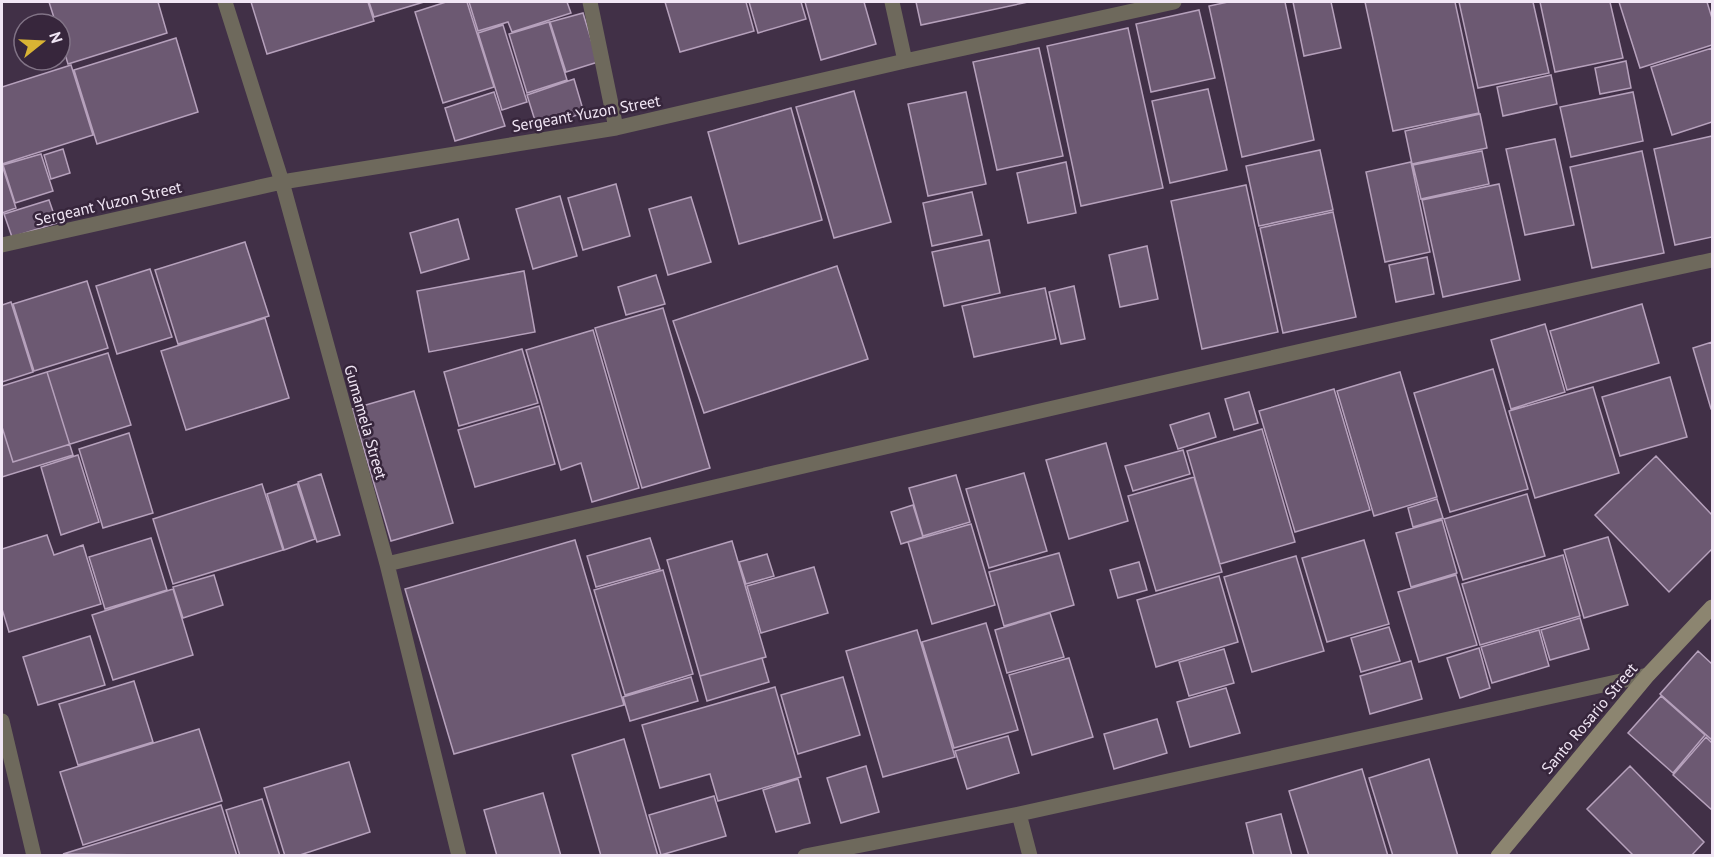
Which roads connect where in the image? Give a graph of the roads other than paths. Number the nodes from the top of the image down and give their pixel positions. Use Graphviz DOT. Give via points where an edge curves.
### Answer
graph roads {
  1 [pos="225,2"];
  2 [pos="590,2"];
  3 [pos="892,2"];
  4 [pos="1174,2"];
  5 [pos="905,61"];
  6 [pos="616,128"];
  7 [pos="282,182"];
  8 [pos="2,245"];
  9 [pos="1713,260"];
  10 [pos="387,564"];
  11 [pos="1713,607"];
  12 [pos="1648,675"];
  13 [pos="2,721"];
  14 [pos="1019,814"];
  15 [pos="34,855"];
  16 [pos="459,855"];
  17 [pos="805,855"];
  18 [pos="1030,855"];
  19 [pos="1498,855"];
  1 -- 7 [label="street, Gumamela Street"];
  2 -- 6 [label="street"];
  3 -- 5 [label="street"];
  4 -- 5 [label="street, Sergeant Yuzon Street"];
  5 -- 6 [label="street, Sergeant Yuzon Street"];
  6 -- 7 [label="street, Sergeant Yuzon Street"];
  7 -- 8 [label="street, Sergeant Yuzon Street"];
  7 -- 10 [label="street, Gumamela Street"];
  9 -- 10 [label="street" via="1135,388"];
  10 -- 16 [label="street, Gumamela Street"];
  11 -- 12 [label="street, Santo Rosario Street"];
  12 -- 14 [label="street"];
  12 -- 19 [label="street, Santo Rosario Street"];
  13 -- 15 [label="street"];
  14 -- 17 [label="street"];
  14 -- 18 [label="street"];
}
